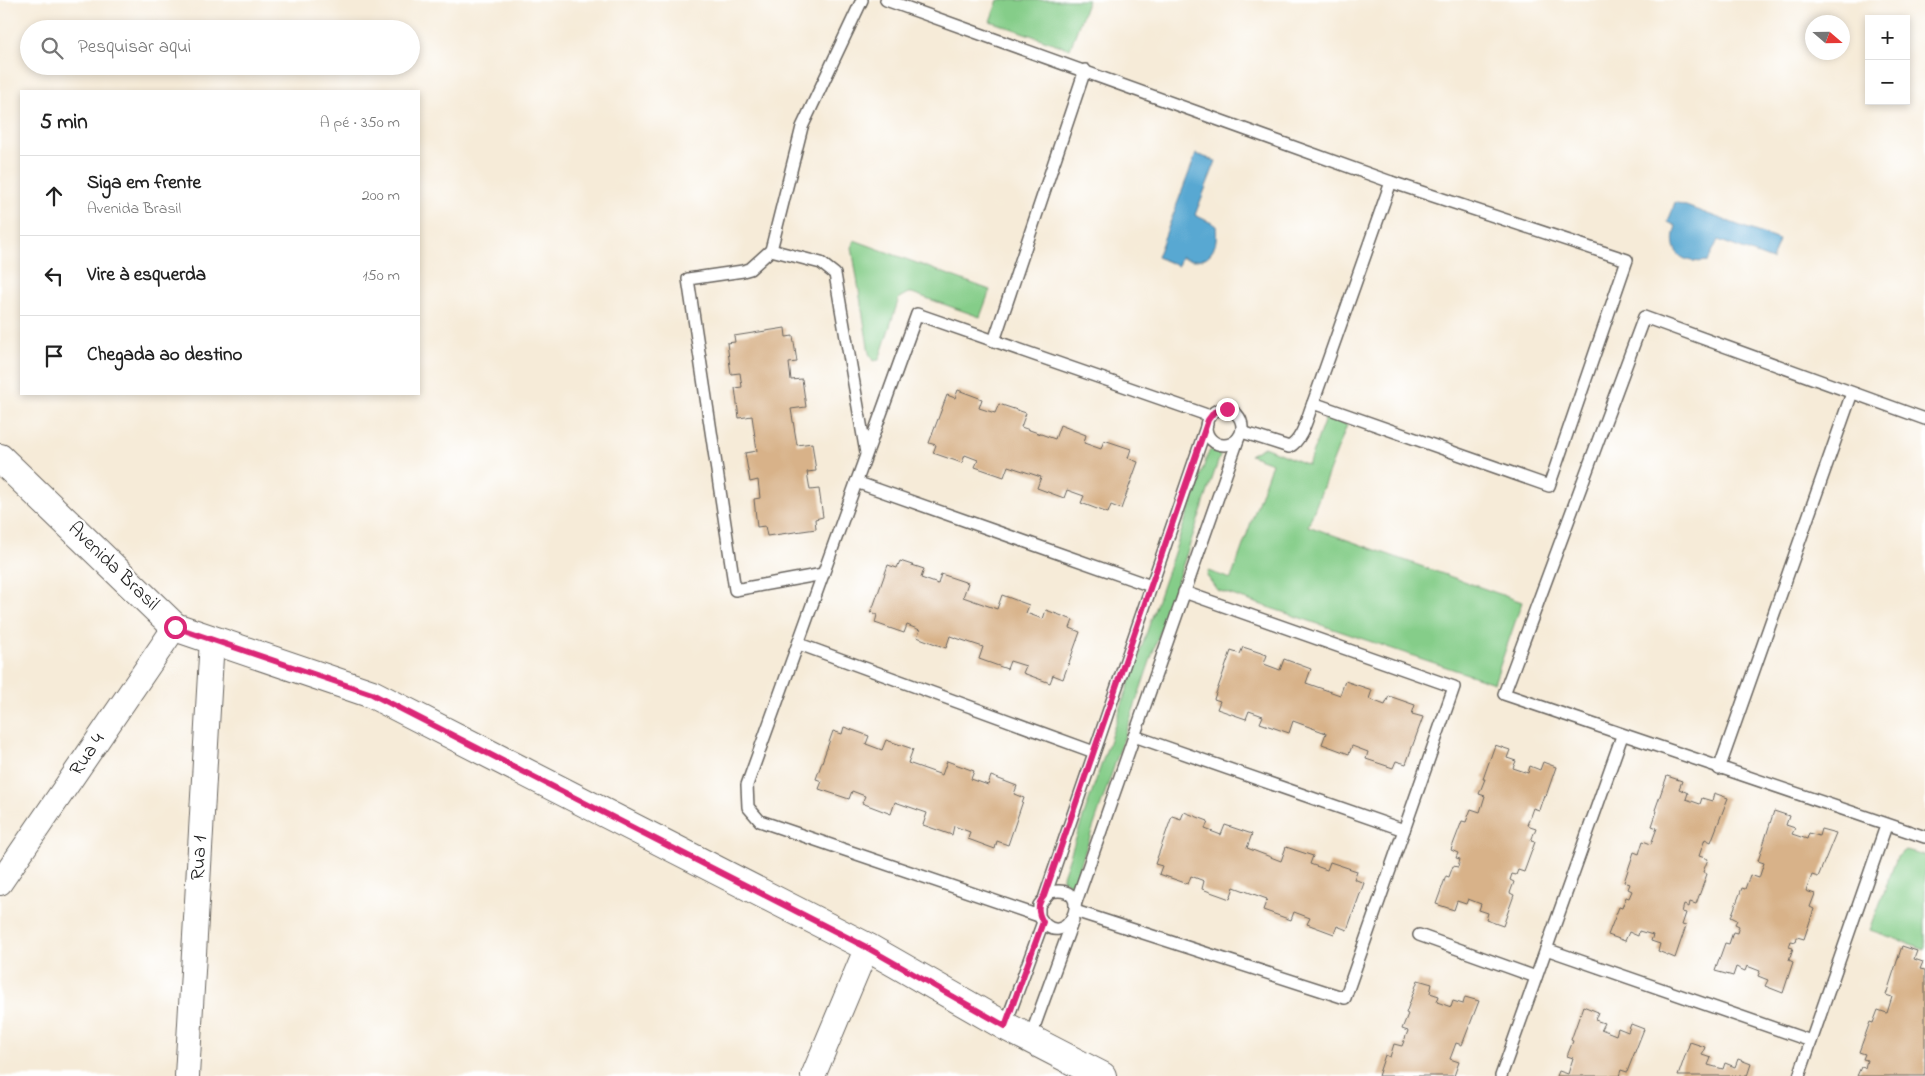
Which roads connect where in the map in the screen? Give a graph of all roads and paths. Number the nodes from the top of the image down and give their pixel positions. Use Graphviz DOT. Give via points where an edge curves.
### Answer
graph roads {
  1 [pos="862,0"];
  2 [pos="886,0"];
  3 [pos="1085,70"];
  4 [pos="1391,182"];
  5 [pos="772,250"];
  6 [pos="994,341"];
  7 [pos="1852,393"];
  8 [pos="1312,403"];
  9 [pos="1925,419"];
  10 [pos="1208,420"];
  11 [pos="1240,434"];
  12 [pos="866,455"];
  13 [pos="0,458"];
  14 [pos="856,482"];
  15 [pos="823,574"];
  16 [pos="1151,586"];
  17 [pos="1184,592"];
  18 [pos="175,627"];
  19 [pos="212,639"];
  20 [pos="799,644"];
  21 [pos="1134,736"];
  22 [pos="1622,736"];
  23 [pos="1094,752"];
  24 [pos="1718,769"];
  25 [pos="1886,826"];
  26 [pos="1404,830"];
  27 [pos="1925,838"];
  28 [pos="0,883"];
  29 [pos="1044,896"];
  30 [pos="1075,911"];
  31 [pos="1041,919"];
  32 [pos="1419,935"];
  33 [pos="866,947"];
  34 [pos="1546,949"];
  35 [pos="1536,977"];
  36 [pos="1005,1026"];
  37 [pos="1030,1038"];
  38 [pos="1811,1041"];
  39 [pos="187,1076"];
  40 [pos="813,1076"];
  41 [pos="1102,1076"];
  42 [pos="1501,1076"];
  43 [pos="1799,1076"];
  1 -- 5 [label="lane" via="802,127"];
  2 -- 3 [label="lane"];
  3 -- 4 [label="lane"];
  3 -- 6 [label="lane"];
  4 -- 8 [label="lane"];
  4 -- 8 [label="lane" via="1627,260 1549,486"];
  5 -- 12 [label="lane" via="821,263 835,274"];
  5 -- 15 [label="lane" via="750,269 688,279 735,590"];
  6 -- 10 [label="lane"];
  6 -- 12 [label="lane" via="917,314"];
  7 -- 9 [label="lane"];
  7 -- 22 [label="lane" via="1644,317 1504,694"];
  7 -- 24 [label="lane"];
  8 -- 11 [label="lane" via="1299,438 1289,447"];
  10 -- 11 [label="lane" via="1209,436 1218,444 1229,444"];
  10 -- 11 [label="lane" via="1220,409 1232,411 1241,419"];
  10 -- 16 [label="lane"];
  11 -- 17 [label="lane"];
  12 -- 14 [label="lane"];
  13 -- 18 [label="street, Avenida Brasil"];
  14 -- 15 [label="lane"];
  14 -- 16 [label="lane"];
  15 -- 20 [label="lane"];
  16 -- 23 [label="lane"];
  17 -- 21 [label="lane"];
  17 -- 26 [label="lane" via="1454,687"];
  18 -- 19 [label="street, Avenida Brasil"];
  18 -- 28 [label="street, Rua 4"];
  19 -- 33 [label="street, Avenida Brasil" via="372,694"];
  19 -- 39 [label="street, Rua 1"];
  20 -- 23 [label="lane"];
  20 -- 31 [label="lane" via="747,785 746,796 751,813 760,821"];
  21 -- 26 [label="lane"];
  21 -- 30 [label="lane"];
  22 -- 24 [label="lane"];
  22 -- 34 [label="lane"];
  23 -- 29 [label="lane"];
  24 -- 25 [label="lane"];
  25 -- 27 [label="lane"];
  25 -- 38 [label="lane"];
  26 -- 30 [label="lane" via="1345,998"];
  29 -- 30 [label="lane" via="1062,891 1072,899"];
  29 -- 31 [label="lane" via="1039,905"];
  30 -- 31 [label="lane" via="1070,922 1060,928 1053,928"];
  30 -- 37 [label="lane"];
  31 -- 36 [label="lane"];
  32 -- 35 [label="lane"];
  33 -- 36 [label="street, Avenida Brasil"];
  33 -- 40 [label="street"];
  34 -- 35 [label="lane"];
  34 -- 38 [label="lane"];
  35 -- 42 [label="lane"];
  36 -- 37 [label="street, Avenida Brasil"];
  37 -- 41 [label="street, Avenida Brasil"];
  38 -- 43 [label="lane"];
}
